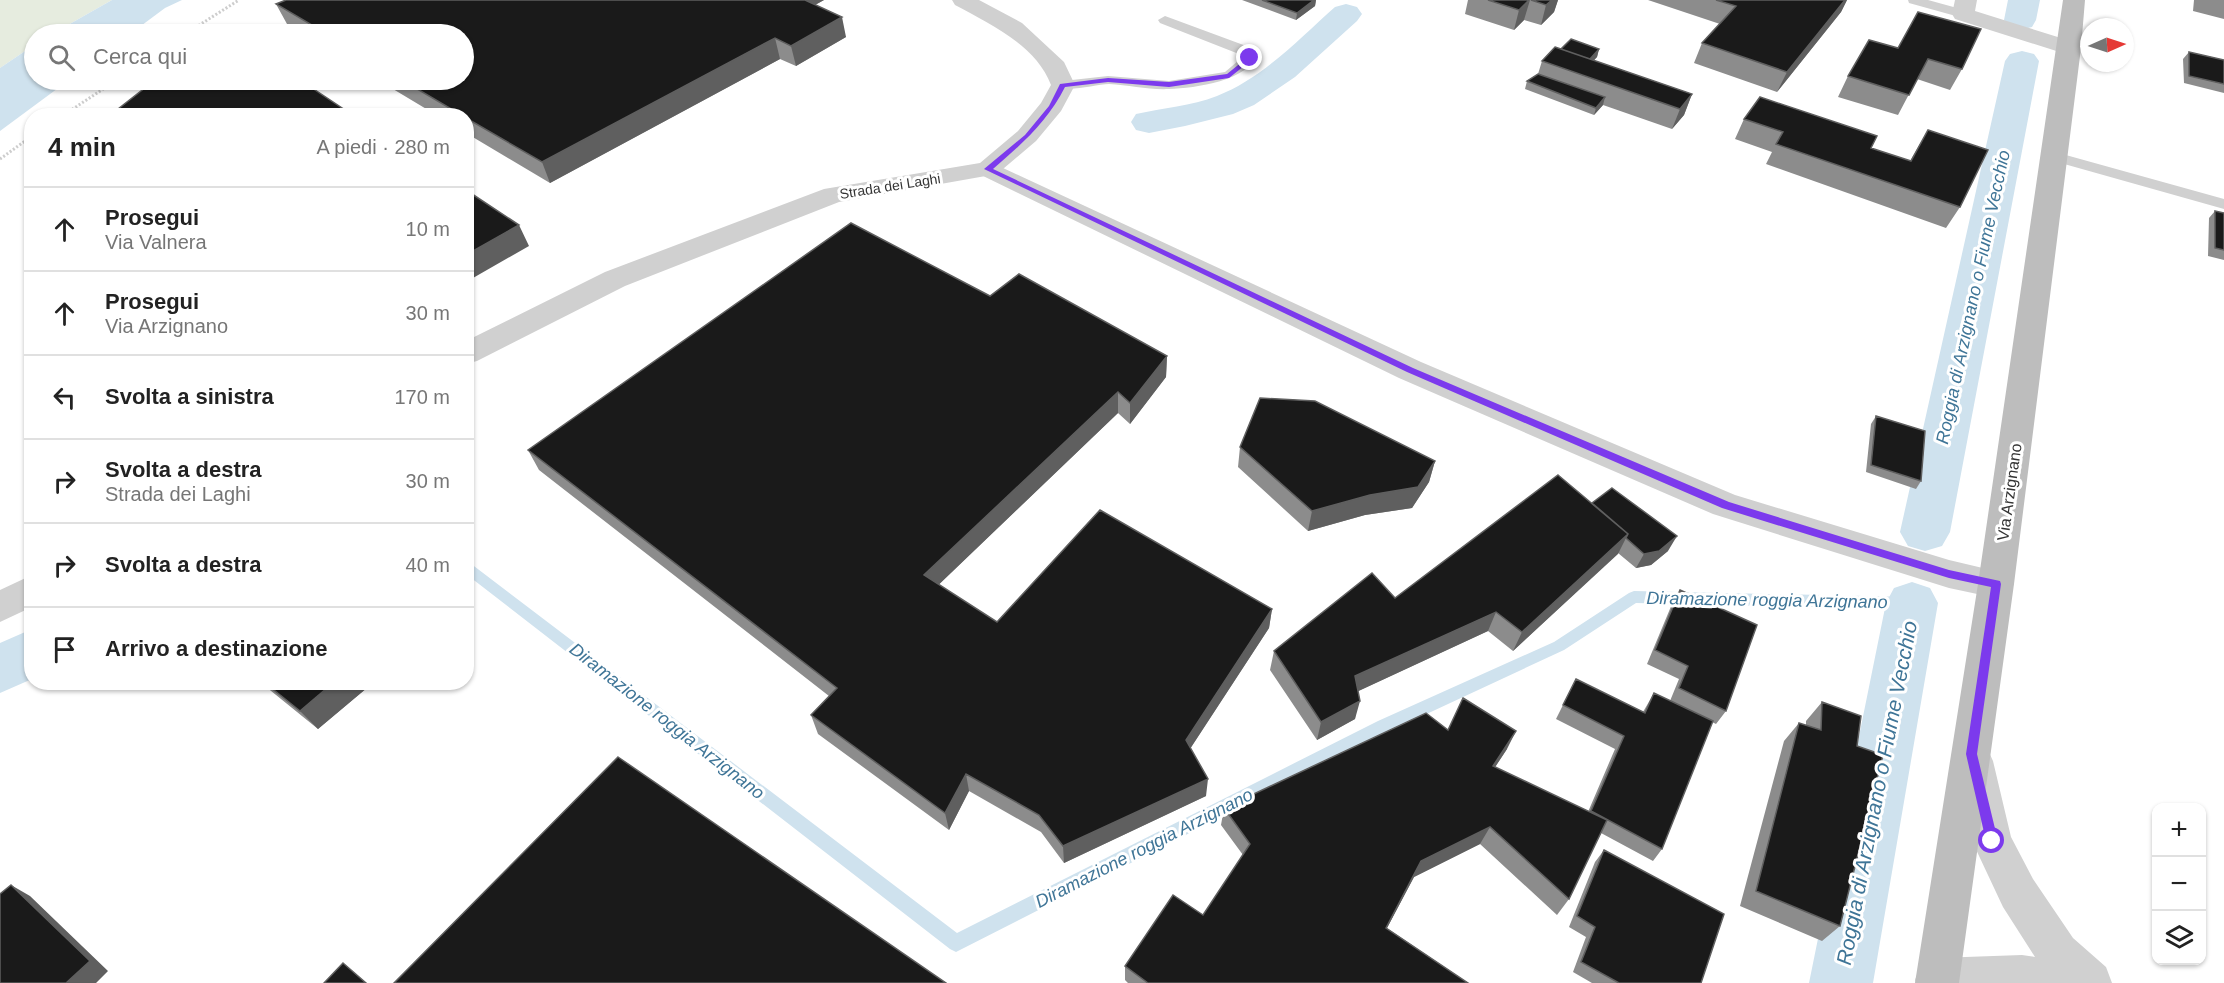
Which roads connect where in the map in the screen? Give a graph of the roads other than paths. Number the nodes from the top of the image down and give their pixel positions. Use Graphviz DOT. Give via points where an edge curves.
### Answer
graph roads {
  1 [pos="963,0"];
  2 [pos="1914,0"];
  3 [pos="2074,0"];
  4 [pos="1964,7"];
  5 [pos="1165,20"];
  6 [pos="2069,48"];
  7 [pos="1063,85"];
  8 [pos="2055,157"];
  9 [pos="988,169"];
  10 [pos="2224,204"];
  11 [pos="474,350"];
  12 [pos="1996,584"];
  13 [pos="24,594"];
  14 [pos="0,607"];
  15 [pos="1972,754"];
  16 [pos="1938,982"];
  17 [pos="2060,983"];
  18 [pos="2090,983"];
  1 -- 7 [label="street" via="1014,28 1056,67"];
  2 -- 4 [label="lane"];
  3 -- 6 [label="main road, Via Arzignano"];
  4 -- 6 [label="street"];
  5 -- 7 [label="lane" via="1252,53 1250,58 1229,75 1169,85 1108,80"];
  6 -- 8 [label="main road, Via Arzignano"];
  7 -- 9 [label="street" via="1052,106 1027,136"];
  8 -- 10 [label="lane"];
  8 -- 12 [label="main road, Via Arzignano"];
  9 -- 11 [label="street, Strada dei Laghi" via="832,195 615,279"];
  9 -- 12 [label="street" via="1410,370 1725,505 1949,574"];
  12 -- 15 [label="main road, Via Arzignano"];
  13 -- 14 [label="street"];
  15 -- 16 [label="main road, Via Arzignano"];
  15 -- 18 [label="street" via="1992,841 2018,893 2058,953"];
  16 -- 17 [label="street" via="2022,977"];
}
